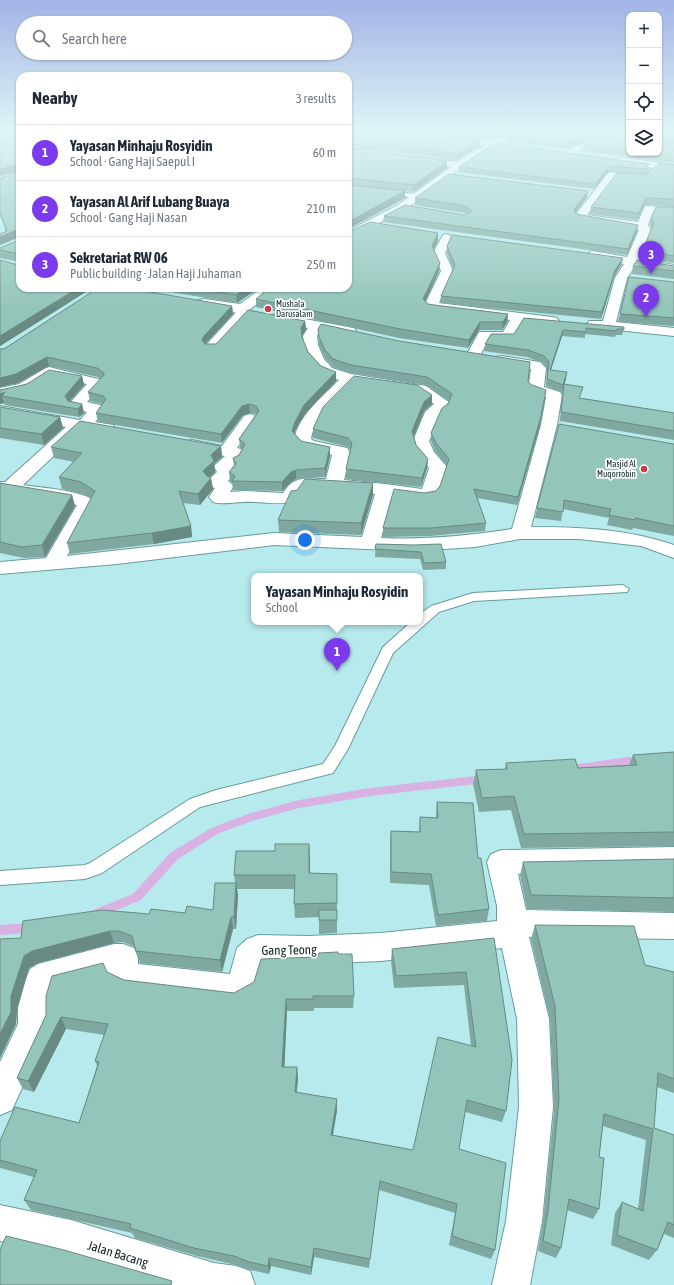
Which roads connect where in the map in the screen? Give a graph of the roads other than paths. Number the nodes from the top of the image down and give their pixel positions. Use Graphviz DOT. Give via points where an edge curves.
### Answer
graph roads {
  1 [pos="426,190"];
  2 [pos="600,190"];
  3 [pos="381,192"];
  4 [pos="584,193"];
  5 [pos="597,194"];
  6 [pos="418,196"];
  7 [pos="402,207"];
  8 [pos="417,210"];
  9 [pos="674,210"];
  10 [pos="369,225"];
  11 [pos="642,226"];
  12 [pos="384,227"];
  13 [pos="352,234"];
  14 [pos="431,235"];
  15 [pos="447,237"];
  16 [pos="461,239"];
  17 [pos="581,254"];
  18 [pos="632,261"];
  19 [pos="674,269"];
  20 [pos="621,278"];
  21 [pos="636,280"];
  22 [pos="265,292"];
  23 [pos="193,302"];
  24 [pos="250,313"];
  25 [pos="518,318"];
  26 [pos="563,322"];
  27 [pos="578,323"];
  28 [pos="316,325"];
  29 [pos="608,326"];
  30 [pos="674,332"];
  31 [pos="364,335"];
  32 [pos="211,348"];
  33 [pos="458,354"];
  34 [pos="473,356"];
  35 [pos="349,378"];
  36 [pos="0,393"];
  37 [pos="0,411"];
  38 [pos="250,420"];
  39 [pos="82,424"];
  40 [pos="122,432"];
  41 [pos="174,442"];
  42 [pos="228,452"];
  43 [pos="334,485"];
  44 [pos="4,487"];
  45 [pos="385,490"];
  46 [pos="520,533"];
  47 [pos="370,543"];
  48 [pos="674,552"];
  49 [pos="53,563"];
  50 [pos="0,568"];
  51 [pos="623,589"];
  52 [pos="423,619"];
  53 [pos="417,625"];
  54 [pos="674,859"];
  55 [pos="0,878"];
  56 [pos="674,926"];
  57 [pos="512,928"];
  58 [pos="0,1098"];
  59 [pos="0,1223"];
  60 [pos="236,1285"];
  61 [pos="511,1285"];
  1 -- 6 [label="street"];
  2 -- 5 [label="street"];
  3 -- 6 [label="lane"];
  4 -- 5 [label="street"];
  5 -- 11 [label="street" via="581,217"];
  6 -- 7 [label="street"];
  7 -- 8 [label="street"];
  7 -- 10 [label="street"];
  9 -- 11 [label="street" via="650,208"];
  10 -- 12 [label="street"];
  10 -- 13 [label="street"];
  11 -- 18 [label="street" via="645,228"];
  14 -- 15 [label="street"];
  15 -- 16 [label="street"];
  15 -- 25 [label="street" via="439,253 447,271 432,306"];
  17 -- 18 [label="street"];
  18 -- 19 [label="street"];
  18 -- 20 [label="street"];
  20 -- 21 [label="street"];
  20 -- 29 [label="street"];
  22 -- 24 [label="street" via="246,307"];
  23 -- 24 [label="street"];
  24 -- 28 [label="street"];
  24 -- 32 [label="street"];
  25 -- 26 [label="street"];
  25 -- 34 [label="street" via="507,336 484,335"];
  27 -- 29 [label="street"];
  28 -- 31 [label="street"];
  28 -- 35 [label="street" via="310,336 310,345 317,360 327,371"];
  29 -- 30 [label="street"];
  33 -- 34 [label="street"];
  34 -- 46 [label="street" via="535,365 538,368 536,389 554,396 557,426"];
  35 -- 43 [label="street" via="310,421 301,436 308,445 341,452"];
  35 -- 45 [label="street" via="422,389 428,396 442,403 440,409 433,412 421,441 426,453 438,466 429,494 423,496"];
  36 -- 39 [label="street" via="24,388 49,372 93,380 96,383 76,405 98,409"];
  37 -- 39 [label="street"];
  38 -- 42 [label="street"];
  39 -- 40 [label="street"];
  39 -- 44 [label="street"];
  41 -- 42 [label="street"];
  42 -- 43 [label="street" via="236,454 223,466 226,473 215,482 225,486 219,498 244,496 283,499 290,497 301,484"];
  43 -- 45 [label="street"];
  44 -- 49 [label="street" via="82,500 86,503 86,508"];
  45 -- 47 [label="street"];
  46 -- 47 [label="street" via="451,543"];
  46 -- 48 [label="street" via="612,536 644,541"];
  47 -- 49 [label="street" via="274,539"];
  49 -- 50 [label="street"];
  51 -- 52 [label="lane" via="473,597 435,608"];
  53 -- 55 [label="lane" via="388,650 341,749 328,769 196,803 96,868 85,872"];
  54 -- 57 [label="street" via="501,862 511,906"];
  56 -- 57 [label="street"];
  57 -- 58 [label="street, Gang Teong" via="381,947 258,949 248,958 243,984 236,989 128,977 123,973 123,958 49,974 41,979 34,1008 34,1026"];
  57 -- 61 [label="street" via="533,1019 536,1107 524,1221"];
  59 -- 60 [label="street, Jalan Bacang" via="71,1239 214,1282"];
}
